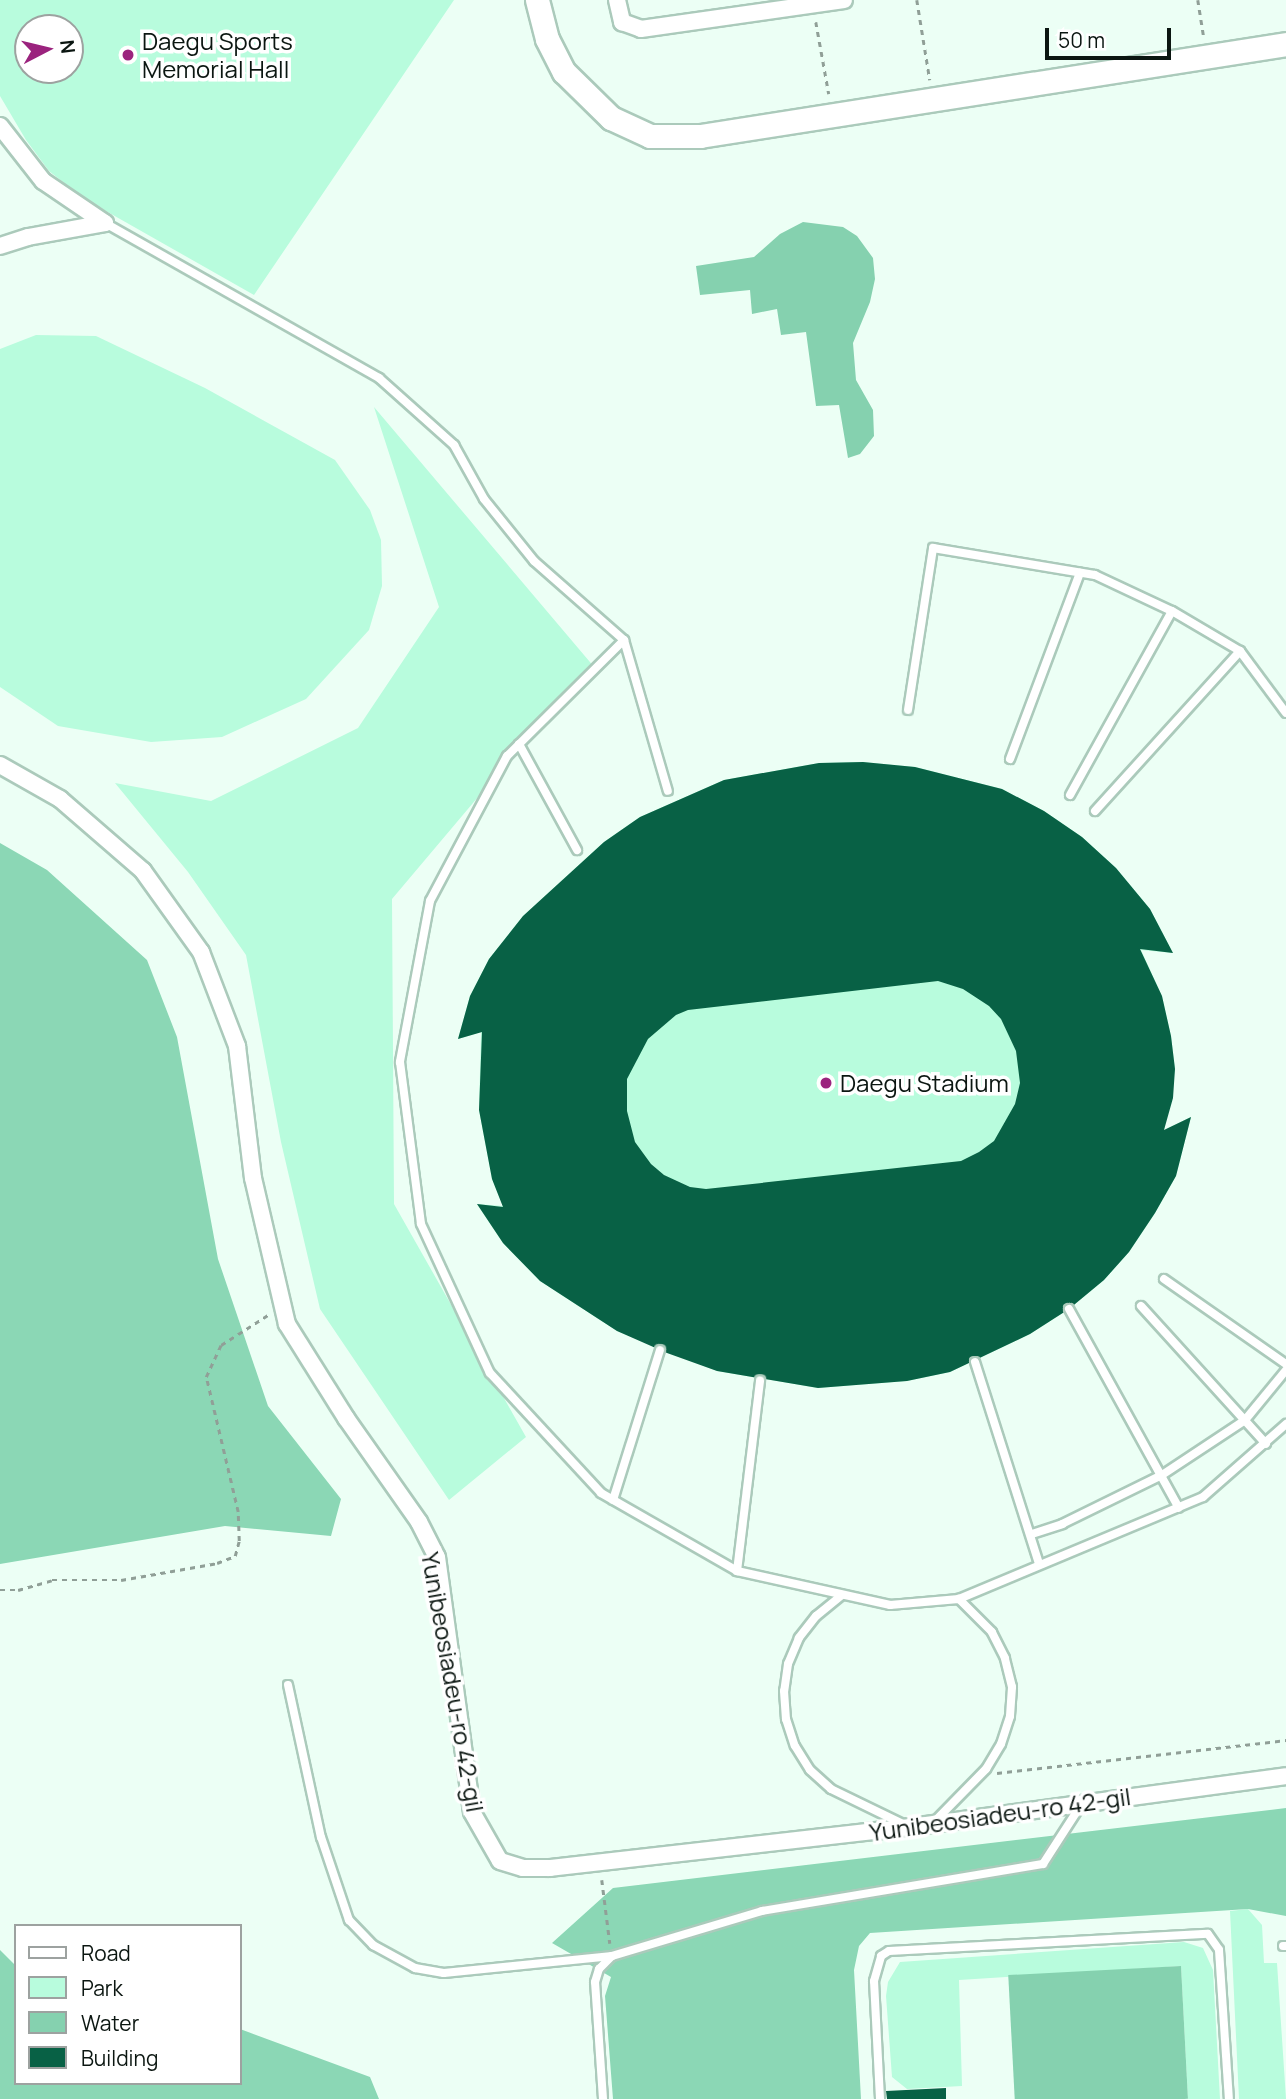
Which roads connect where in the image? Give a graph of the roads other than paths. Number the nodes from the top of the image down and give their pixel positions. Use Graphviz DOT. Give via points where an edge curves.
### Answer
graph roads {
  1 [pos="537,0"];
  2 [pos="617,0"];
  3 [pos="844,0"];
  4 [pos="1286,44"];
  5 [pos="0,126"];
  6 [pos="105,223"];
  7 [pos="0,246"];
  8 [pos="1080,573"];
  9 [pos="1172,611"];
  10 [pos="624,640"];
  11 [pos="1240,651"];
  12 [pos="908,710"];
  13 [pos="1286,713"];
  14 [pos="519,744"];
  15 [pos="1010,759"];
  16 [pos="0,765"];
  17 [pos="668,791"];
  18 [pos="1070,795"];
  19 [pos="1095,811"];
  20 [pos="577,850"];
  21 [pos="1164,1279"];
  22 [pos="1141,1306"];
  23 [pos="1069,1309"];
  24 [pos="660,1350"];
  25 [pos="975,1362"];
  26 [pos="1286,1364"];
  27 [pos="1286,1370"];
  28 [pos="760,1380"];
  29 [pos="1245,1420"];
  30 [pos="1286,1424"];
  31 [pos="1266,1444"];
  32 [pos="1162,1475"];
  33 [pos="612,1500"];
  34 [pos="1179,1508"];
  35 [pos="1032,1534"];
  36 [pos="1039,1564"];
  37 [pos="737,1571"];
  38 [pos="842,1595"];
  39 [pos="960,1599"];
  40 [pos="288,1685"];
  41 [pos="1286,1776"];
  42 [pos="1083,1803"];
  43 [pos="933,1823"];
  44 [pos="910,1827"];
  45 [pos="612,1956"];
  46 [pos="603,2099"];
  47 [pos="880,2099"];
  48 [pos="1229,2099"];
  1 -- 4 [label="main road" via="547,40 564,72 611,118 650,136 700,136"];
  2 -- 3 [label="street" via="622,22 641,29"];
  5 -- 6 [label="street" via="43,181"];
  6 -- 7 [label="street"];
  6 -- 10 [label="lane" via="379,378 454,445 484,499 534,561"];
  8 -- 9 [label="lane" via="1095,575"];
  8 -- 12 [label="lane" via="933,548"];
  8 -- 15 [label="lane"];
  9 -- 11 [label="lane"];
  9 -- 18 [label="lane"];
  10 -- 14 [label="lane"];
  10 -- 17 [label="lane"];
  11 -- 13 [label="lane"];
  11 -- 19 [label="lane"];
  14 -- 20 [label="lane"];
  14 -- 33 [label="lane" via="507,757 429,901 400,1062 421,1224 490,1373"];
  16 -- 44 [label="street, Yunibeosiadeu-ro 42-gil" via="60,799 143,871 201,952 237,1046 253,1178 288,1324 419,1522 436,1557 472,1812 500,1861 523,1868 600,1863"];
  21 -- 26 [label="lane"];
  22 -- 29 [label="lane"];
  23 -- 32 [label="lane"];
  24 -- 33 [label="lane"];
  25 -- 35 [label="lane"];
  27 -- 29 [label="lane"];
  28 -- 37 [label="lane"];
  29 -- 31 [label="lane"];
  29 -- 32 [label="lane"];
  30 -- 31 [label="lane"];
  31 -- 34 [label="lane" via="1203,1497"];
  32 -- 34 [label="lane"];
  32 -- 35 [label="lane"];
  33 -- 37 [label="lane"];
  34 -- 36 [label="lane"];
  35 -- 36 [label="lane"];
  36 -- 39 [label="lane"];
  37 -- 38 [label="lane"];
  38 -- 39 [label="lane" via="890,1605"];
  38 -- 44 [label="lane" via="816,1616 799,1638 783,1691 786,1720 810,1770 831,1789"];
  39 -- 43 [label="lane" via="992,1632 1005,1658 1012,1686 1010,1716 1001,1744 979,1775"];
  40 -- 45 [label="lane" via="321,1837 349,1920 373,1945 415,1968 444,1973"];
  41 -- 42 [label="street, Yunibeosiadeu-ro 42-gil"];
  42 -- 43 [label="street, Yunibeosiadeu-ro 42-gil"];
  42 -- 45 [label="lane" via="1043,1864 762,1910"];
  43 -- 44 [label="street, Yunibeosiadeu-ro 42-gil"];
  45 -- 46 [label="lane" via="599,1969 595,1982"];
  47 -- 48 [label="lane" via="874,1981 881,1956 889,1951 1208,1934 1219,1950"];
}
